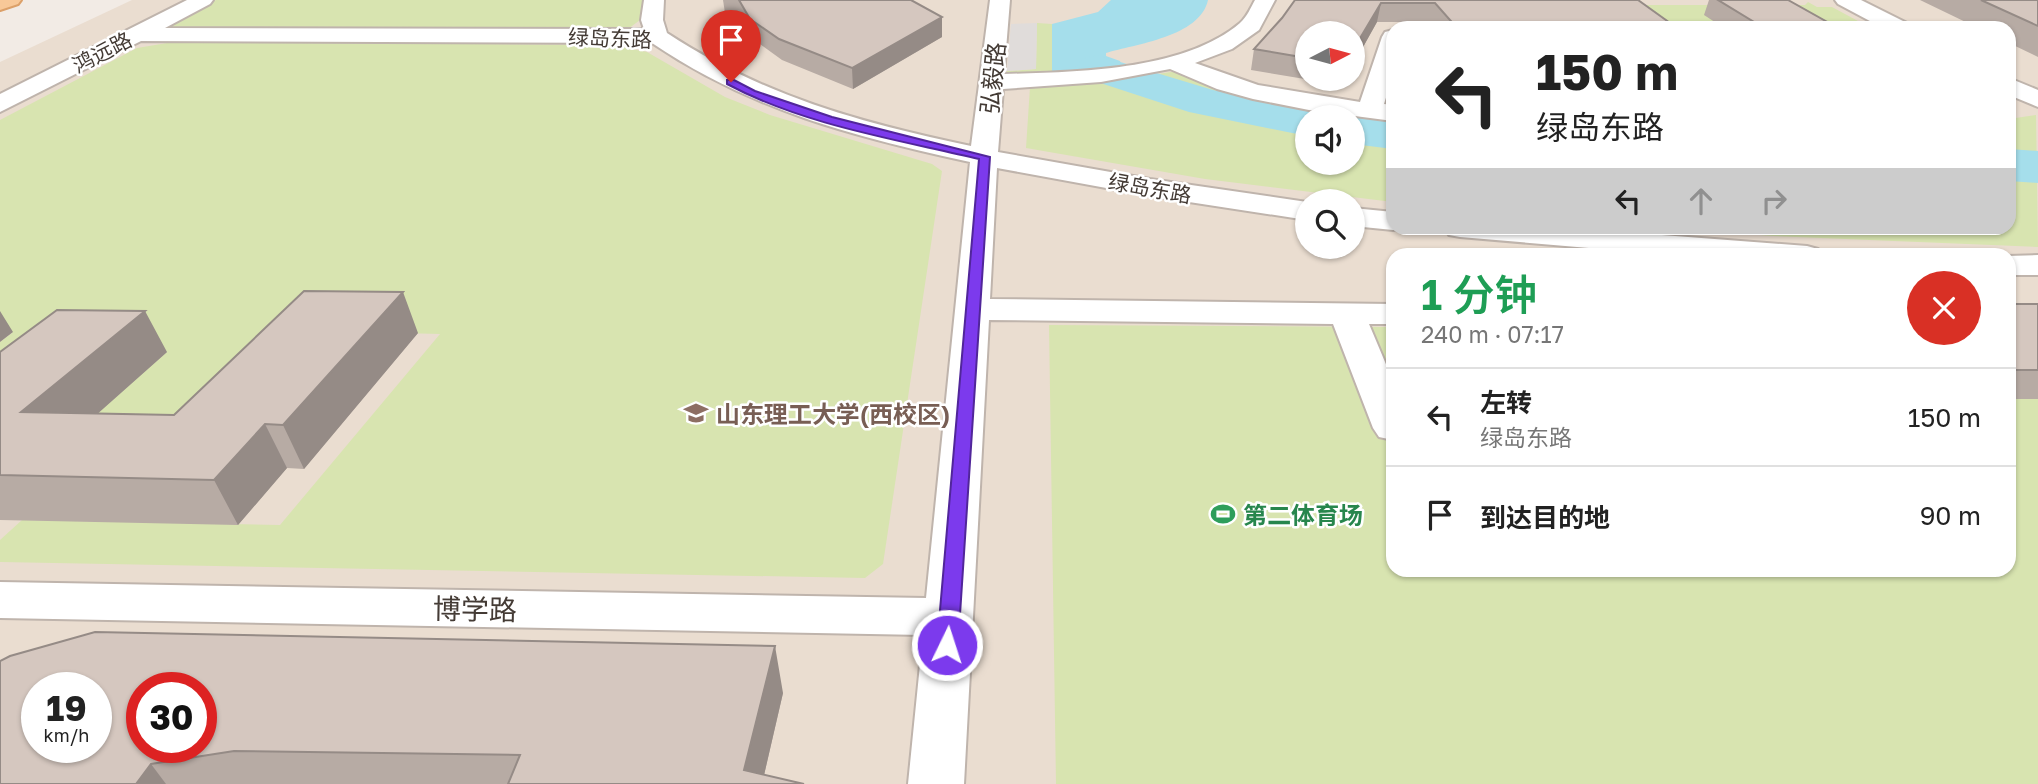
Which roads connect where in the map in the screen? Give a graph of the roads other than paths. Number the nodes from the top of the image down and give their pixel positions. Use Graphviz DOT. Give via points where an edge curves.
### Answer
graph roads {
  1 [pos="11,0"];
  2 [pos="203,0"];
  3 [pos="654,0"];
  4 [pos="1000,0"];
  5 [pos="1265,0"];
  6 [pos="1845,0"];
  7 [pos="0,5"];
  8 [pos="1886,21"];
  9 [pos="137,34"];
  10 [pos="657,36"];
  11 [pos="1173,62"];
  12 [pos="992,82"];
  13 [pos="1386,84"];
  14 [pos="2016,89"];
  15 [pos="2038,100"];
  16 [pos="0,104"];
  17 [pos="2038,110"];
  18 [pos="1382,111"];
  19 [pos="2016,113"];
  20 [pos="984,157"];
  21 [pos="1295,209"];
  22 [pos="1365,218"];
  23 [pos="1386,220"];
  24 [pos="1547,235"];
  25 [pos="1708,248"];
  26 [pos="2016,265"];
  27 [pos="2038,265"];
  28 [pos="973,309"];
  29 [pos="1347,313"];
  30 [pos="1386,314"];
  31 [pos="1386,410"];
  32 [pos="0,600"];
  33 [pos="949,617"];
  34 [pos="936,784"];
  1 -- 7 [label="main road"];
  2 -- 9 [label="street, 鸿远路"];
  3 -- 10 [label="street" via="652,20"];
  4 -- 12 [label="street, 弘毅路"];
  5 -- 11 [label="street" via="1256,22 1245,33"];
  6 -- 8 [label="street"];
  9 -- 10 [label="street, 绿岛东路"];
  9 -- 16 [label="street, 鸿远路"];
  10 -- 20 [label="street, 绿岛东路" via="689,60 751,93 829,120"];
  11 -- 12 [label="street" via="1098,76"];
  11 -- 18 [label="street" via="1203,78 1251,91"];
  12 -- 20 [label="street, 弘毅路"];
  13 -- 18 [label="street"];
  14 -- 15 [label="street"];
  17 -- 19 [label="street"];
  20 -- 21 [label="street, 绿岛东路"];
  20 -- 28 [label="street, 弘毅路"];
  22 -- 23 [label="street"];
  24 -- 25 [label="street"];
  26 -- 27 [label="street"];
  28 -- 29 [label="street"];
  28 -- 33 [label="street, 弘毅路"];
  29 -- 30 [label="street"];
  29 -- 31 [label="street"];
  32 -- 33 [label="street, 博学路"];
  33 -- 34 [label="street, 弘毅路"];
}
